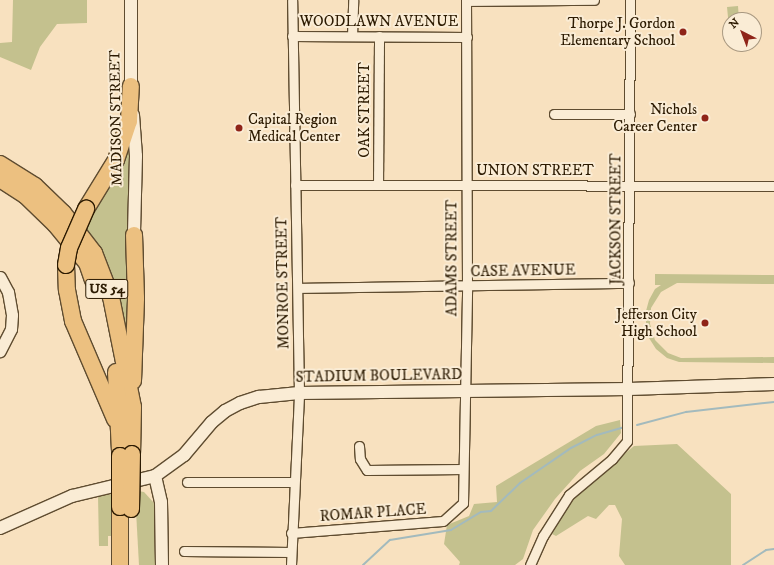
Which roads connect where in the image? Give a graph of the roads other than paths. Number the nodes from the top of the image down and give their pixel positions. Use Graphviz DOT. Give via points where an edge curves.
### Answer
graph roads {
  1 [pos="131,0"];
  2 [pos="292,0"];
  3 [pos="353,0"];
  4 [pos="594,0"];
  5 [pos="630,0"];
  6 [pos="466,1"];
  7 [pos="292,36"];
  8 [pos="352,36"];
  9 [pos="379,36"];
  10 [pos="466,37"];
  11 [pos="131,86"];
  12 [pos="554,114"];
  13 [pos="630,114"];
  14 [pos="0,164"];
  15 [pos="0,179"];
  16 [pos="295,185"];
  17 [pos="378,185"];
  18 [pos="467,185"];
  19 [pos="630,185"];
  20 [pos="774,186"];
  21 [pos="134,235"];
  22 [pos="0,277"];
  23 [pos="629,283"];
  24 [pos="467,286"];
  25 [pos="298,288"];
  26 [pos="0,351"];
  27 [pos="774,384"];
  28 [pos="464,390"];
  29 [pos="629,390"];
  30 [pos="299,393"];
  31 [pos="132,407"];
  32 [pos="121,436"];
  33 [pos="359,446"];
  34 [pos="126,455"];
  35 [pos="463,469"];
  36 [pos="155,476"];
  37 [pos="187,482"];
  38 [pos="294,482"];
  39 [pos="125,508"];
  40 [pos="452,511"];
  41 [pos="2,527"];
  42 [pos="291,533"];
  43 [pos="184,551"];
  44 [pos="291,552"];
  45 [pos="120,565"];
  46 [pos="130,565"];
  47 [pos="162,565"];
  48 [pos="291,565"];
  49 [pos="530,565"];
  1 -- 11 [label="main road, MADISON STREET"];
  2 -- 7 [label="street, MONROE STREET"];
  3 -- 8 [label="street"];
  4 -- 6 [label="street, WOODLAWN AVENUE"];
  5 -- 13 [label="street, JACKSON STREET"];
  6 -- 10 [label="street, ADAMS STREET"];
  7 -- 8 [label="street, WOODLAWN AVENUE"];
  7 -- 16 [label="street, MONROE STREET"];
  8 -- 9 [label="street, WOODLAWN AVENUE"];
  9 -- 10 [label="street, WOODLAWN AVENUE"];
  9 -- 17 [label="street, OAK STREET"];
  10 -- 18 [label="street, ADAMS STREET"];
  11 -- 21 [label="main road, MADISON STREET" via="136,156"];
  11 -- 32 [label="highway, bridge" via="129,121 116,160 86,209 69,248 66,265 66,290 73,321"];
  12 -- 13 [label="street"];
  13 -- 19 [label="street, JACKSON STREET"];
  14 -- 31 [label="highway, US 54" via="35,186 63,213 94,253 110,297"];
  15 -- 32 [label="highway, US 54" via="30,200 55,224 87,263 105,313 116,371"];
  16 -- 17 [label="street, UNION STREET"];
  16 -- 25 [label="street, MONROE STREET"];
  17 -- 18 [label="street, UNION STREET"];
  18 -- 19 [label="street, UNION STREET"];
  18 -- 24 [label="street, ADAMS STREET"];
  19 -- 20 [label="street, UNION STREET"];
  19 -- 23 [label="street, JACKSON STREET"];
  21 -- 31 [label="highway" via="136,298"];
  22 -- 26 [label="street" via="8,292 12,315 11,329"];
  23 -- 24 [label="street, CASE AVENUE"];
  23 -- 29 [label="street, JACKSON STREET"];
  24 -- 25 [label="street, CASE AVENUE"];
  24 -- 28 [label="street, ADAMS STREET"];
  25 -- 30 [label="street, MONROE STREET"];
  27 -- 29 [label="main road, STADIUM BOULEVARD"];
  28 -- 29 [label="main road, STADIUM BOULEVARD"];
  28 -- 30 [label="main road, STADIUM BOULEVARD"];
  28 -- 35 [label="street, ADAMS STREET"];
  29 -- 49 [label="street, JACKSON STREET" via="627,442 612,459 569,495 549,525"];
  30 -- 36 [label="main road, STADIUM BOULEVARD" via="250,399 230,408 212,422 184,455"];
  30 -- 38 [label="street, MONROE STREET"];
  31 -- 34 [label="highway, US 54"];
  32 -- 34 [label="highway, US 54"];
  33 -- 35 [label="street" via="360,460 367,470"];
  34 -- 39 [label="highway, US 54, bridge"];
  35 -- 40 [label="street, ADAMS STREET" via="463,503"];
  36 -- 41 [label="main road, STADIUM BOULEVARD" via="72,496"];
  36 -- 47 [label="main road" via="161,502"];
  37 -- 38 [label="street"];
  38 -- 42 [label="street, MONROE STREET"];
  39 -- 45 [label="highway, US 54"];
  39 -- 46 [label="highway, US 54"];
  40 -- 42 [label="street, ROMAR PLACE" via="443,521"];
  42 -- 44 [label="street, MONROE STREET"];
  43 -- 44 [label="street"];
  44 -- 48 [label="street, MONROE STREET"];
}
